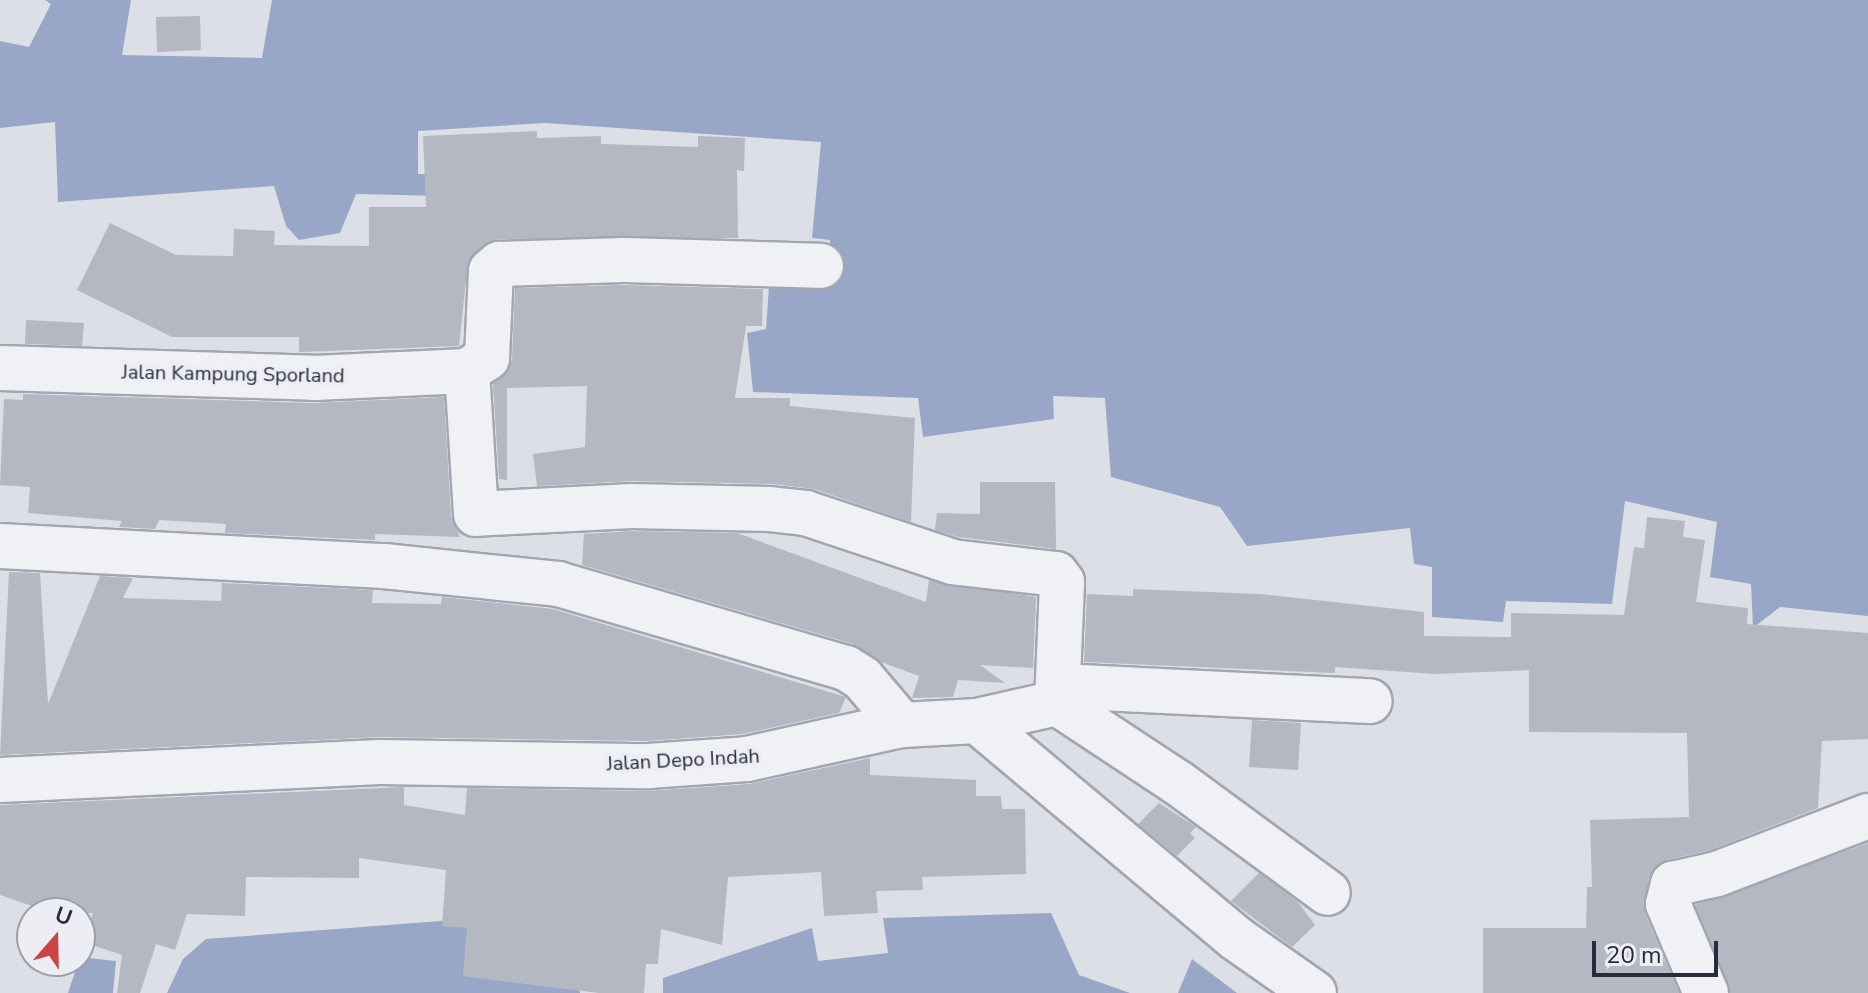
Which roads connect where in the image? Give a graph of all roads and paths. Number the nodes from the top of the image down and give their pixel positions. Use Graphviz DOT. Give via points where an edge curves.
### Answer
graph roads {
  1 [pos="821,266"];
  2 [pos="0,368"];
  3 [pos="467,371"];
  4 [pos="0,546"];
  5 [pos="1058,694"];
  6 [pos="1370,701"];
  7 [pos="977,721"];
  8 [pos="902,725"];
  9 [pos="0,780"];
  10 [pos="1868,816"];
  11 [pos="1328,893"];
  12 [pos="1314,993"];
  13 [pos="1706,993"];
  1 -- 3 [label="street" via="623,260 499,264 491,271 487,358"];
  2 -- 3 [label="street, Jalan Kampung Sporland" via="314,378"];
  3 -- 5 [label="street" via="476,514 632,506 770,509 806,513 953,562 1056,574 1062,582"];
  4 -- 8 [label="street" via="384,566 558,584 846,668 862,678"];
  5 -- 6 [label="street"];
  5 -- 7 [label="street"];
  5 -- 11 [label="street"];
  7 -- 8 [label="street, Jalan Depo Indah"];
  7 -- 12 [label="street" via="1237,939"];
  8 -- 9 [label="street, Jalan Depo Indah" via="765,757 648,766 380,762"];
  10 -- 13 [label="street" via="1717,874 1673,884 1668,904"];
}
